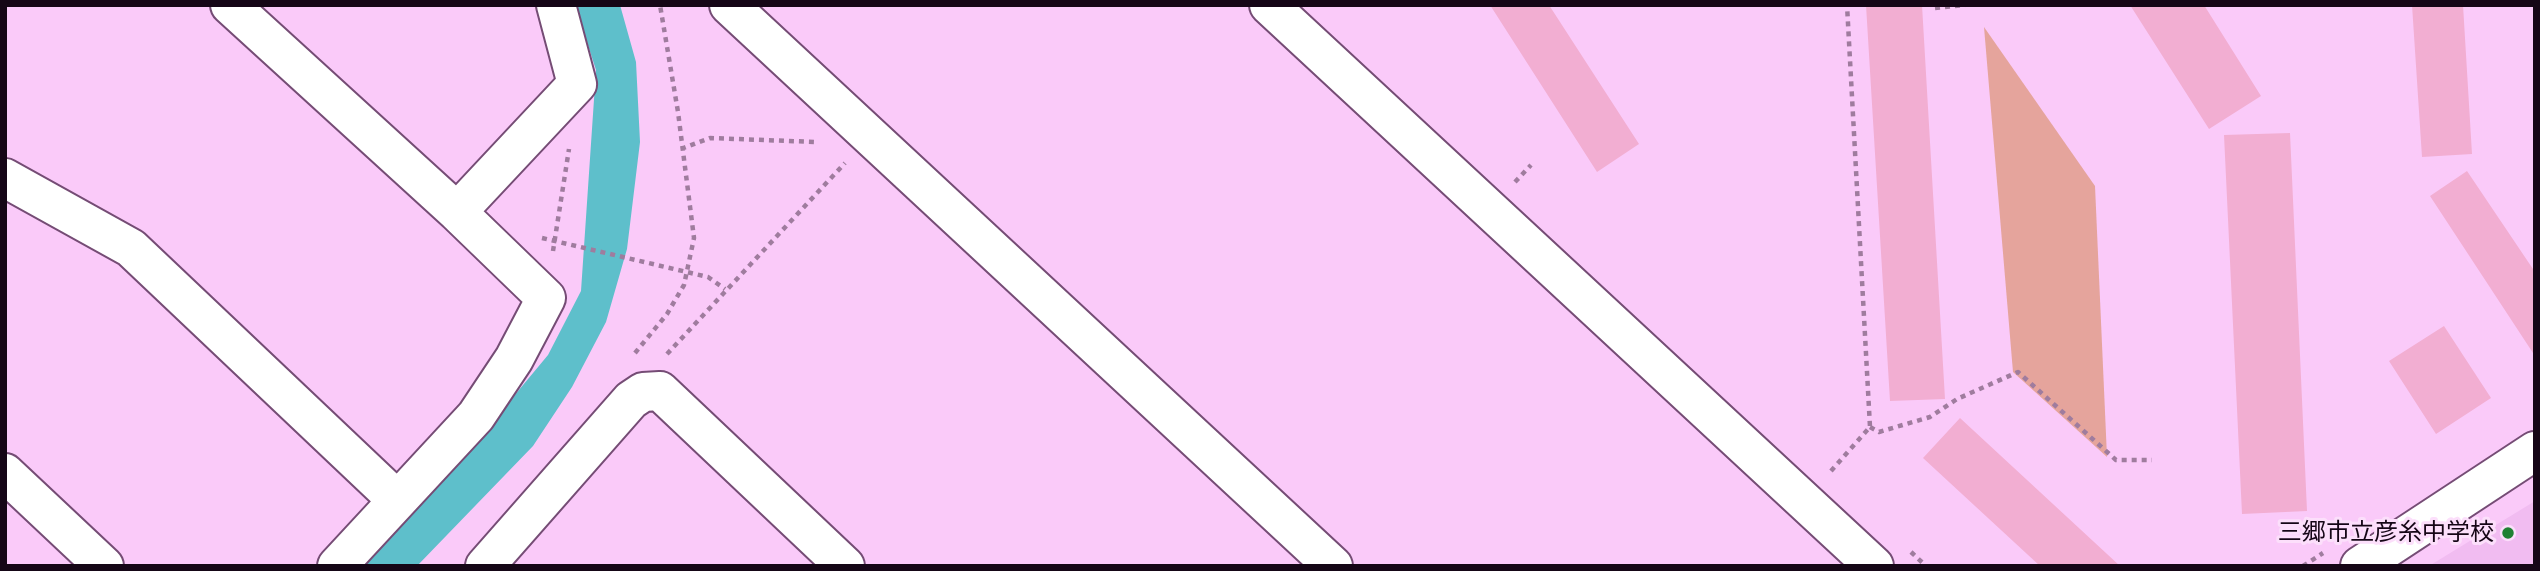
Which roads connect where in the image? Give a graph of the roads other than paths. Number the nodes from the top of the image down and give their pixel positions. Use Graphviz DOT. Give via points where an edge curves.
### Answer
graph roads {
  1 [pos="230,5"];
  2 [pos="556,5"];
  3 [pos="729,5"];
  4 [pos="1269,5"];
  5 [pos="5,178"];
  6 [pos="457,212"];
  7 [pos="2535,451"];
  8 [pos="5,473"];
  9 [pos="397,500"];
  10 [pos="1308,558"];
  11 [pos="491,563"];
  12 [pos="103,566"];
  13 [pos="337,566"];
  14 [pos="845,566"];
  15 [pos="1874,566"];
  16 [pos="2360,566"];
  1 -- 6 [label="street"];
  2 -- 6 [label="street" via="578,84"];
  3 -- 10 [label="street"];
  4 -- 15 [label="street"];
  5 -- 9 [label="street" via="131,247"];
  6 -- 9 [label="street" via="546,298 514,359 476,416"];
  7 -- 16 [label="street"];
  8 -- 12 [label="street"];
  9 -- 13 [label="street"];
  11 -- 14 [label="street" via="631,400 643,392 660,391"];
}
